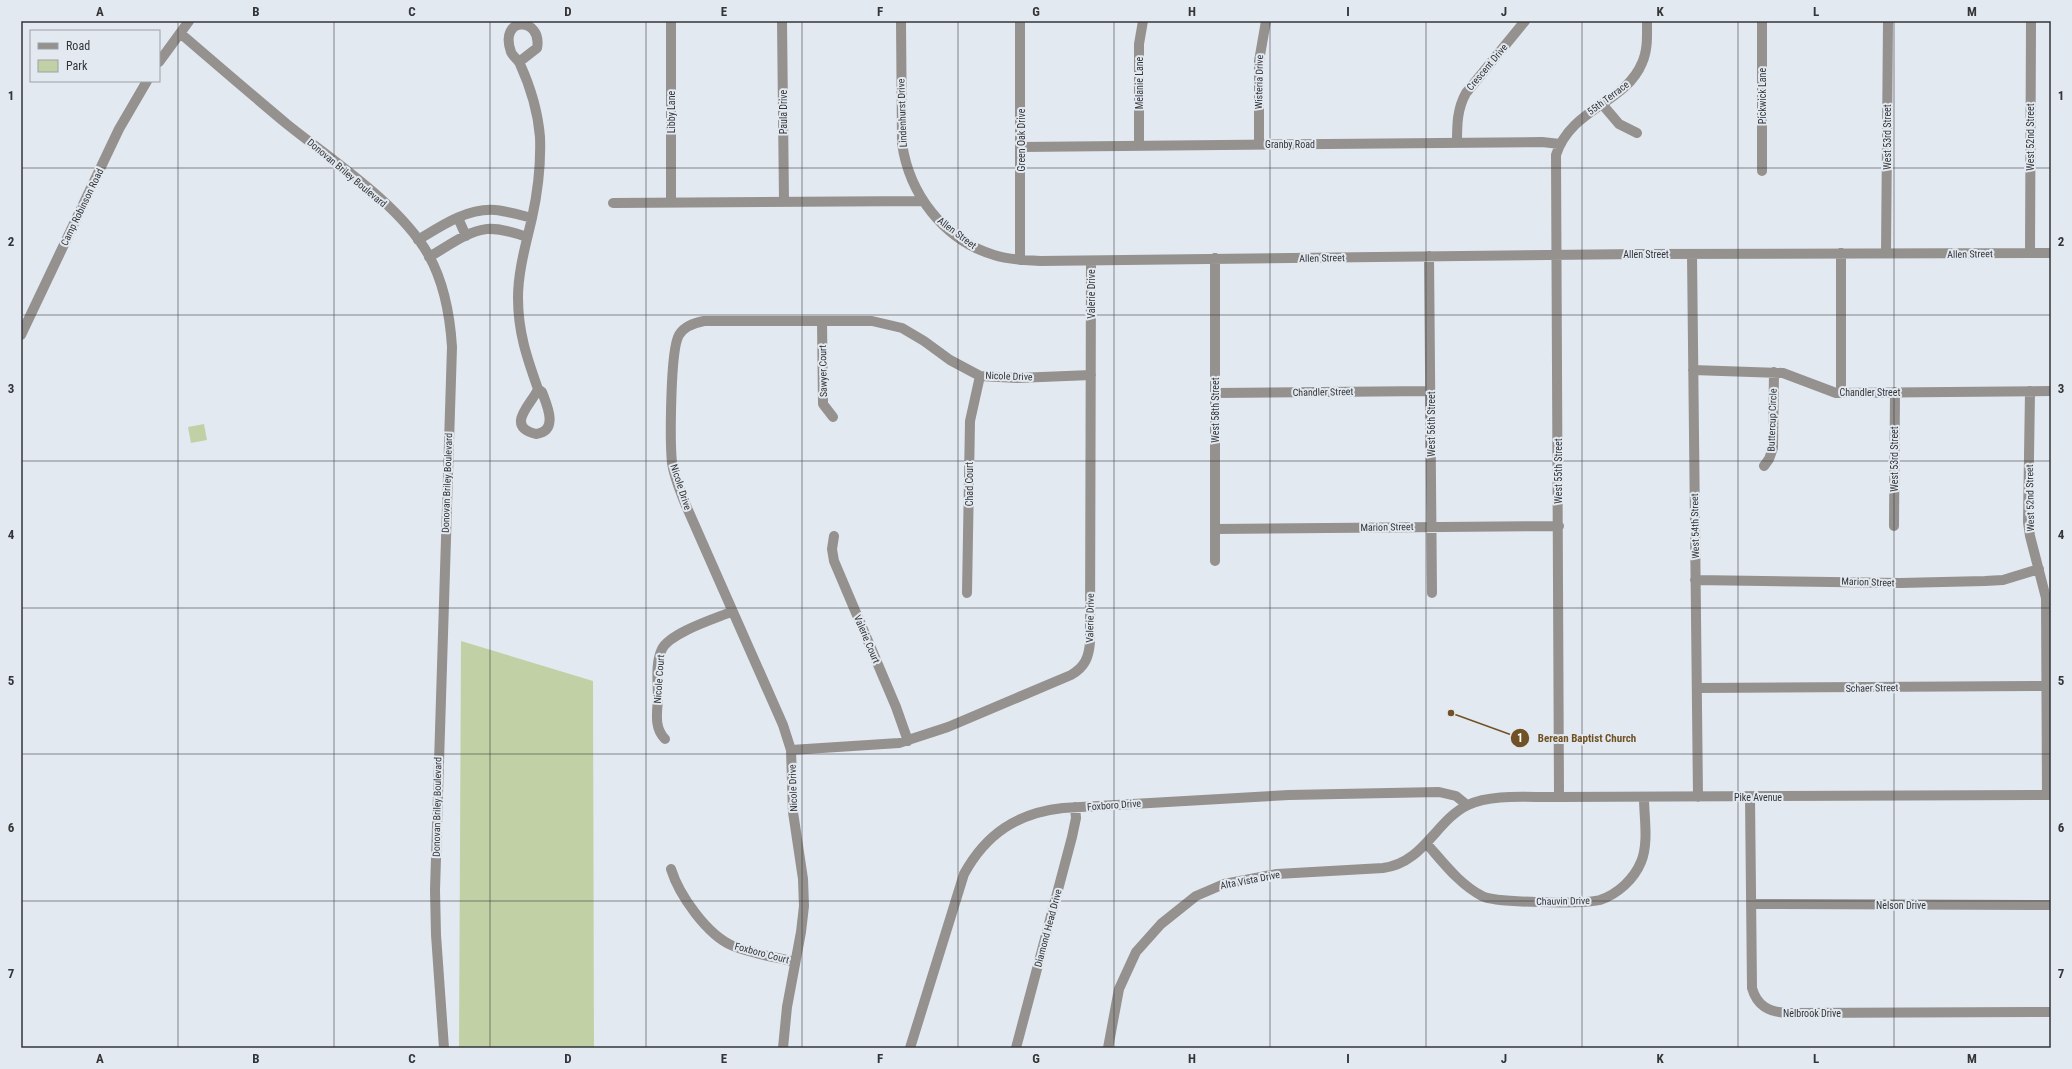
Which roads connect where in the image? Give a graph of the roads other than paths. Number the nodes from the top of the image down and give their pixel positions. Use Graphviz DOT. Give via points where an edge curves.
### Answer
graph roads {
  1 [pos="189,21"];
  2 [pos="671,21"];
  3 [pos="782,21"];
  4 [pos="901,21"];
  5 [pos="1020,21"];
  6 [pos="1143,21"];
  7 [pos="1266,21"];
  8 [pos="1525,21"];
  9 [pos="1647,21"];
  10 [pos="1762,21"];
  11 [pos="1888,21"];
  12 [pos="2031,21"];
  13 [pos="180,33"];
  14 [pos="160,61"];
  15 [pos="519,62"];
  16 [pos="146,82"];
  17 [pos="1602,104"];
  18 [pos="1637,133"];
  19 [pos="1457,143"];
  20 [pos="1259,144"];
  21 [pos="1560,144"];
  22 [pos="1139,146"];
  23 [pos="1021,147"];
  24 [pos="1762,171"];
  25 [pos="784,202"];
  26 [pos="923,202"];
  27 [pos="613,203"];
  28 [pos="671,203"];
  29 [pos="492,210"];
  30 [pos="458,218"];
  31 [pos="532,218"];
  32 [pos="493,229"];
  33 [pos="466,236"];
  34 [pos="527,237"];
  35 [pos="418,240"];
  36 [pos="1842,253"];
  37 [pos="1886,253"];
  38 [pos="2030,253"];
  39 [pos="2051,253"];
  40 [pos="1692,254"];
  41 [pos="1556,255"];
  42 [pos="1430,256"];
  43 [pos="429,257"];
  44 [pos="1215,258"];
  45 [pos="1020,260"];
  46 [pos="1092,260"];
  47 [pos="822,321"];
  48 [pos="21,335"];
  49 [pos="1693,370"];
  50 [pos="1774,372"];
  51 [pos="1091,375"];
  52 [pos="980,376"];
  53 [pos="538,389"];
  54 [pos="1430,391"];
  55 [pos="2030,391"];
  56 [pos="2051,391"];
  57 [pos="1895,392"];
  58 [pos="1216,393"];
  59 [pos="1841,393"];
  60 [pos="833,417"];
  61 [pos="1764,466"];
  62 [pos="1558,526"];
  63 [pos="1894,526"];
  64 [pos="1431,527"];
  65 [pos="1215,529"];
  66 [pos="834,536"];
  67 [pos="1215,562"];
  68 [pos="2039,569"];
  69 [pos="1695,580"];
  70 [pos="967,593"];
  71 [pos="1432,593"];
  72 [pos="731,612"];
  73 [pos="2047,686"];
  74 [pos="1697,688"];
  75 [pos="665,739"];
  76 [pos="908,741"];
  77 [pos="791,750"];
  78 [pos="2049,795"];
  79 [pos="1560,797"];
  80 [pos="1698,797"];
  81 [pos="1750,797"];
  82 [pos="1644,798"];
  83 [pos="1467,805"];
  84 [pos="1075,807"];
  85 [pos="1426,844"];
  86 [pos="671,869"];
  87 [pos="1751,904"];
  88 [pos="2051,905"];
  89 [pos="795,962"];
  90 [pos="2051,1012"];
  91 [pos="444,1048"];
  92 [pos="783,1048"];
  93 [pos="910,1048"];
  94 [pos="1016,1048"];
  95 [pos="1108,1048"];
  1 -- 13 [label="street"];
  2 -- 28 [label="street, Libby Lane"];
  3 -- 25 [label="street, Paula Drive"];
  4 -- 26 [label="street, Lindenhurst Drive" via="902,143 908,172"];
  5 -- 23 [label="street, Green Oak Drive"];
  6 -- 22 [label="street, Melanie Lane" via="1139,44"];
  7 -- 20 [label="street, Wisteria Drive" via="1259,61"];
  8 -- 19 [label="street, Crescent Drive" via="1466,93 1458,117"];
  9 -- 17 [label="street, 55th Terrace" via="1646,52 1638,71 1627,85"];
  10 -- 24 [label="street, Pickwick Lane"];
  11 -- 37 [label="street, West 53rd Street"];
  12 -- 38 [label="street, West 52nd Street"];
  13 -- 14 [label="street"];
  13 -- 35 [label="street, Donovan Briley Boulevard" via="378,198"];
  15 -- 31 [label="street" via="534,102 540,136 539,175"];
  16 -- 48 [label="street, Camp Robinson Road" via="119,129"];
  17 -- 18 [label="street" via="1619,124"];
  17 -- 21 [label="street, 55th Terrace" via="1575,123"];
  19 -- 20 [label="street, Granby Road"];
  19 -- 21 [label="street, Granby Road"];
  20 -- 22 [label="street, Granby Road"];
  21 -- 41 [label="street, West 55th Street" via="1556,155"];
  22 -- 23 [label="street, Granby Road"];
  23 -- 45 [label="street, Green Oak Drive"];
  25 -- 26 [label="street"];
  25 -- 28 [label="street"];
  26 -- 45 [label="street, Allen Street" via="946,226 970,245 996,256"];
  27 -- 28 [label="street"];
  29 -- 30 [label="street" via="474,212"];
  29 -- 31 [label="street"];
  29 -- 32 [label="street"];
  30 -- 33 [label="street"];
  30 -- 35 [label="street"];
  31 -- 34 [label="street"];
  32 -- 33 [label="street"];
  32 -- 34 [label="street"];
  33 -- 43 [label="street"];
  34 -- 53 [label="street" via="519,277 519,316 523,349"];
  35 -- 43 [label="street, Donovan Briley Boulevard"];
  36 -- 37 [label="street, Allen Street"];
  36 -- 40 [label="street, Allen Street"];
  36 -- 59 [label="street"];
  37 -- 38 [label="street, Allen Street"];
  38 -- 39 [label="street, Allen Street"];
  40 -- 41 [label="street, Allen Street"];
  40 -- 49 [label="street, West 54th Street"];
  41 -- 42 [label="street, Allen Street"];
  41 -- 62 [label="street, West 55th Street"];
  42 -- 44 [label="street, Allen Street"];
  42 -- 54 [label="street, West 56th Street"];
  43 -- 91 [label="street, Donovan Briley Boulevard" via="448,309 452,347 435,890"];
  44 -- 46 [label="street, Allen Street"];
  44 -- 58 [label="street, West 58th Street"];
  45 -- 46 [label="street, Allen Street"];
  46 -- 51 [label="street, Valerie Drive"];
  47 -- 52 [label="street, Nicole Drive" via="872,321 902,328 924,340 950,360"];
  47 -- 60 [label="street, Sawyer Court" via="823,404"];
  47 -- 72 [label="street, Nicole Drive" via="704,321 682,330 676,343 671,440 674,472"];
  49 -- 50 [label="street, Chandler Street"];
  49 -- 69 [label="street, West 54th Street"];
  50 -- 59 [label="street, Chandler Street" via="1791,375"];
  50 -- 61 [label="street, Buttercup Circle" via="1773,448 1770,459"];
  51 -- 52 [label="street, Nicole Drive" via="1017,378"];
  51 -- 76 [label="street, Valerie Drive" via="1091,633 1087,659 1081,668 1071,675 948,727"];
  52 -- 70 [label="street, Chad Court" via="970,421"];
  54 -- 58 [label="street, Chandler Street"];
  54 -- 64 [label="street, West 56th Street"];
  55 -- 56 [label="street, Chandler Street"];
  55 -- 57 [label="street, Chandler Street"];
  55 -- 68 [label="street, West 52nd Street" via="2028,522"];
  57 -- 59 [label="street, Chandler Street"];
  57 -- 63 [label="street, West 53rd Street"];
  58 -- 65 [label="street, West 58th Street"];
  62 -- 64 [label="street, Marion Street"];
  62 -- 79 [label="street, West 55th Street"];
  64 -- 65 [label="street, Marion Street"];
  64 -- 71 [label="street, West 56th Street"];
  65 -- 67 [label="street, West 58th Street"];
  66 -- 76 [label="street, Valerie Court" via="834,561 896,706"];
  68 -- 69 [label="street, Marion Street" via="2003,580 1985,581 1900,583"];
  68 -- 73 [label="street, West 52nd Street" via="2046,598"];
  69 -- 74 [label="street, West 54th Street"];
  72 -- 75 [label="street, Nicole Court" via="668,641 661,650 657,722 659,732"];
  72 -- 77 [label="street, Nicole Drive" via="783,725"];
  73 -- 74 [label="street, Schaer Street"];
  73 -- 78 [label="street, West 52nd Street"];
  74 -- 80 [label="street, West 54th Street"];
  76 -- 77 [label="street, Valerie Drive"];
  77 -- 89 [label="street, Nicole Drive" via="793,812 804,895 803,919"];
  78 -- 81 [label="street, Pike Avenue"];
  79 -- 82 [label="street, Pike Avenue"];
  79 -- 83 [label="street, Pike Avenue" via="1499,798"];
  80 -- 81 [label="street, Pike Avenue"];
  80 -- 82 [label="street, Pike Avenue"];
  81 -- 87 [label="street, Nelbrook Drive"];
  82 -- 85 [label="street, Chauvin Drive" via="1642,861 1626,883 1599,900 1506,901 1483,896 1460,881"];
  83 -- 84 [label="street, Foxboro Drive" via="1462,799 1448,793 1414,792 1297,794"];
  83 -- 85 [label="street, Alta Vista Drive"];
  84 -- 93 [label="street, Foxboro Drive" via="1042,812 1014,822 988,839 972,858 954,900"];
  84 -- 94 [label="street, Diamond Head Drive" via="1076,818 1072,837"];
  85 -- 95 [label="street, Alta Vista Drive" via="1410,858 1388,868 1277,874 1224,884 1196,896 1161,924 1136,952 1119,990"];
  86 -- 89 [label="street, Foxboro Court" via="688,903 721,939 738,948"];
  87 -- 88 [label="street, Nelson Drive"];
  87 -- 90 [label="street, Nelbrook Drive" via="1752,988 1760,1004 1771,1011 1787,1014"];
  89 -- 92 [label="street, Nicole Drive"];
}
